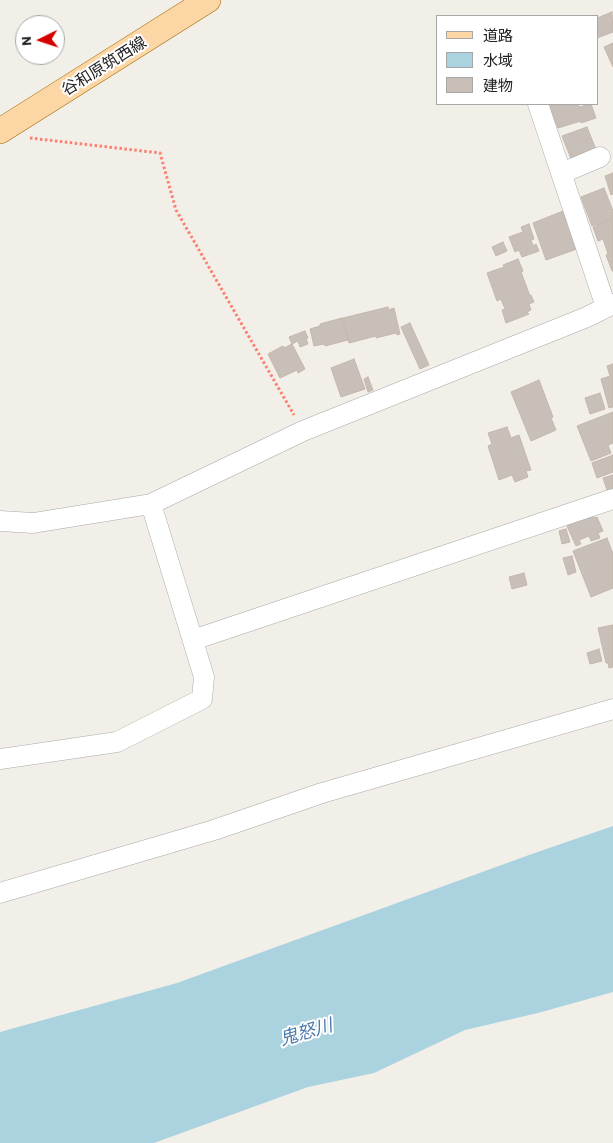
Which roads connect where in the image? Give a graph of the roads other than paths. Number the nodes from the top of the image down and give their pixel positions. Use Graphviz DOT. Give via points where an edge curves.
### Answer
graph roads {
  1 [pos="208,0"];
  2 [pos="538,105"];
  3 [pos="0,131"];
  4 [pos="600,157"];
  5 [pos="562,173"];
  6 [pos="610,306"];
  7 [pos="613,499"];
  8 [pos="151,504"];
  9 [pos="0,521"];
  10 [pos="193,640"];
  11 [pos="613,709"];
  12 [pos="0,758"];
  13 [pos="0,893"];
  1 -- 3 [label="main road, 谷和原筑西線"];
  2 -- 5 [label="street"];
  4 -- 5 [label="street"];
  5 -- 6 [label="street"];
  6 -- 8 [label="street" via="304,430"];
  7 -- 10 [label="street"];
  8 -- 9 [label="street" via="33,523"];
  8 -- 10 [label="street"];
  10 -- 12 [label="street" via="204,677 202,700 117,742"];
  11 -- 13 [label="street" via="322,793 214,830"];
}
